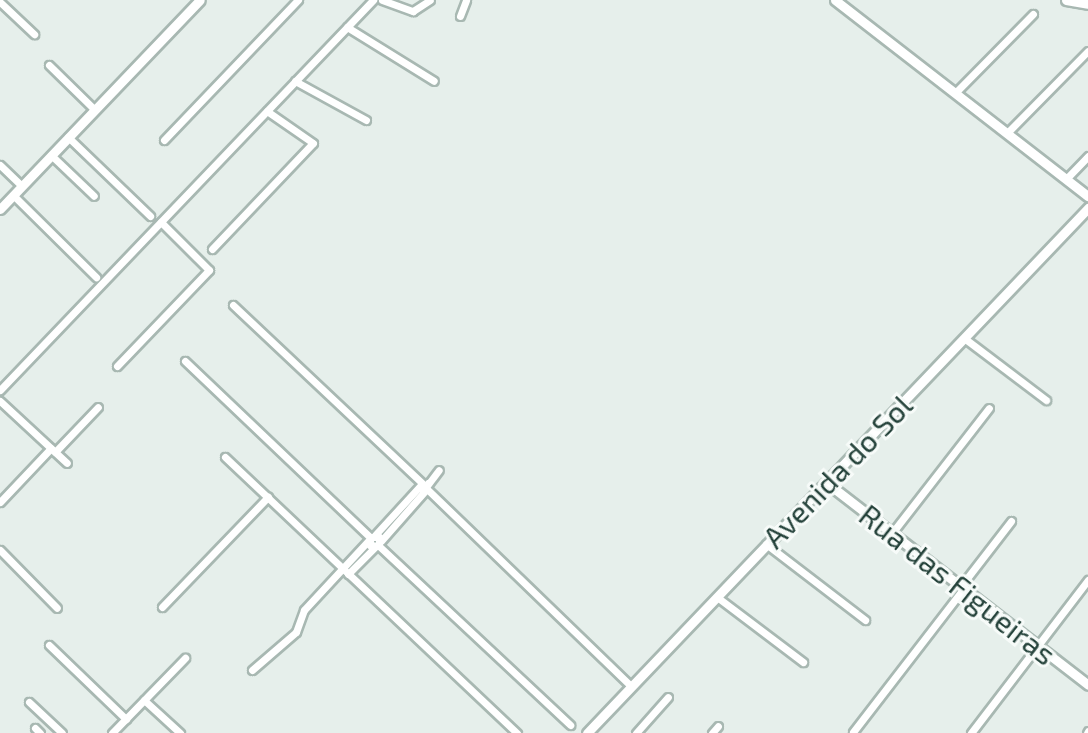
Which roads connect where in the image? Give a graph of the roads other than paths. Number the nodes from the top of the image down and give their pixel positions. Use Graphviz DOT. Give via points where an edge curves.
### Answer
graph roads {
  1 [pos="200,0"];
  2 [pos="298,0"];
  3 [pos="373,0"];
  4 [pos="382,0"];
  5 [pos="430,0"];
  6 [pos="466,0"];
  7 [pos="835,0"];
  8 [pos="1066,0"];
  9 [pos="0,2"];
  10 [pos="1088,4"];
  11 [pos="1033,14"];
  12 [pos="460,16"];
  13 [pos="347,27"];
  14 [pos="34,34"];
  15 [pos="1088,51"];
  16 [pos="49,65"];
  17 [pos="295,81"];
  18 [pos="434,81"];
  19 [pos="955,93"];
  20 [pos="95,110"];
  21 [pos="267,111"];
  22 [pos="366,120"];
  23 [pos="1007,133"];
  24 [pos="68,137"];
  25 [pos="164,140"];
  26 [pos="51,155"];
  27 [pos="1088,156"];
  28 [pos="0,165"];
  29 [pos="1066,179"];
  30 [pos="22,186"];
  31 [pos="13,195"];
  32 [pos="94,196"];
  33 [pos="1088,196"];
  34 [pos="1088,208"];
  35 [pos="0,209"];
  36 [pos="150,216"];
  37 [pos="161,222"];
  38 [pos="212,249"];
  39 [pos="96,277"];
  40 [pos="233,305"];
  41 [pos="964,338"];
  42 [pos="185,361"];
  43 [pos="117,366"];
  44 [pos="0,390"];
  45 [pos="1046,400"];
  46 [pos="0,401"];
  47 [pos="98,407"];
  48 [pos="989,408"];
  49 [pos="53,450"];
  50 [pos="225,457"];
  51 [pos="67,463"];
  52 [pos="439,470"];
  53 [pos="827,483"];
  54 [pos="425,487"];
  55 [pos="268,497"];
  56 [pos="0,502"];
  57 [pos="1011,521"];
  58 [pos="892,533"];
  59 [pos="375,541"];
  60 [pos="766,544"];
  61 [pos="0,550"];
  62 [pos="346,571"];
  63 [pos="1088,580"];
  64 [pos="962,587"];
  65 [pos="717,597"];
  66 [pos="162,607"];
  67 [pos="57,608"];
  68 [pos="865,620"];
  69 [pos="49,645"];
  70 [pos="1037,645"];
  71 [pos="185,658"];
  72 [pos="803,662"];
  73 [pos="252,670"];
  74 [pos="1088,685"];
  75 [pos="631,686"];
  76 [pos="668,697"];
  77 [pos="144,700"];
  78 [pos="29,702"];
  79 [pos="126,719"];
  80 [pos="570,725"];
  81 [pos="853,732"];
  82 [pos="62,733"];
  83 [pos="112,733"];
  84 [pos="180,733"];
  85 [pos="517,733"];
  86 [pos="587,733"];
  87 [pos="636,733"];
  88 [pos="971,733"];
  1 -- 20 [label="street"];
  2 -- 25 [label="street"];
  3 -- 13 [label="street"];
  4 -- 5 [label="street" via="413,11"];
  6 -- 12 [label="street"];
  7 -- 19 [label="street"];
  8 -- 10 [label="street"];
  9 -- 14 [label="street"];
  11 -- 19 [label="street"];
  13 -- 17 [label="street"];
  13 -- 18 [label="street"];
  15 -- 23 [label="street"];
  16 -- 20 [label="street"];
  17 -- 21 [label="street"];
  17 -- 22 [label="street"];
  19 -- 23 [label="street"];
  20 -- 24 [label="street"];
  21 -- 37 [label="street"];
  21 -- 38 [label="street" via="313,143"];
  23 -- 29 [label="street"];
  24 -- 26 [label="street"];
  24 -- 36 [label="street"];
  26 -- 30 [label="street"];
  26 -- 32 [label="street"];
  27 -- 29 [label="street"];
  28 -- 30 [label="street"];
  29 -- 33 [label="street"];
  30 -- 31 [label="street"];
  31 -- 35 [label="street"];
  31 -- 39 [label="street"];
  34 -- 41 [label="street, Avenida do Sol"];
  37 -- 43 [label="street" via="209,270"];
  37 -- 44 [label="street"];
  40 -- 54 [label="street"];
  41 -- 45 [label="street"];
  41 -- 53 [label="street, Avenida do Sol"];
  42 -- 59 [label="street"];
  46 -- 49 [label="street"];
  47 -- 49 [label="street"];
  48 -- 58 [label="street"];
  49 -- 51 [label="street"];
  49 -- 56 [label="street"];
  50 -- 55 [label="street"];
  52 -- 54 [label="street"];
  53 -- 58 [label="street, Rua das Figueiras"];
  53 -- 60 [label="street, Avenida do Sol"];
  54 -- 59 [label="street"];
  54 -- 75 [label="street"];
  55 -- 62 [label="street"];
  55 -- 66 [label="street"];
  57 -- 64 [label="street"];
  58 -- 64 [label="street, Rua das Figueiras"];
  59 -- 62 [label="street"];
  59 -- 80 [label="street"];
  60 -- 65 [label="street, Avenida do Sol"];
  60 -- 68 [label="street"];
  61 -- 67 [label="street"];
  62 -- 73 [label="street" via="304,610 296,632"];
  62 -- 85 [label="street"];
  63 -- 70 [label="street"];
  64 -- 70 [label="street, Rua das Figueiras"];
  64 -- 81 [label="street"];
  65 -- 72 [label="street"];
  65 -- 75 [label="street, Avenida do Sol"];
  69 -- 79 [label="street"];
  70 -- 74 [label="street, Rua das Figueiras"];
  70 -- 88 [label="street"];
  71 -- 77 [label="street"];
  75 -- 86 [label="street, Avenida do Sol"];
  76 -- 87 [label="street"];
  77 -- 79 [label="street"];
  77 -- 84 [label="street"];
  78 -- 82 [label="street"];
  79 -- 83 [label="street"];
}
